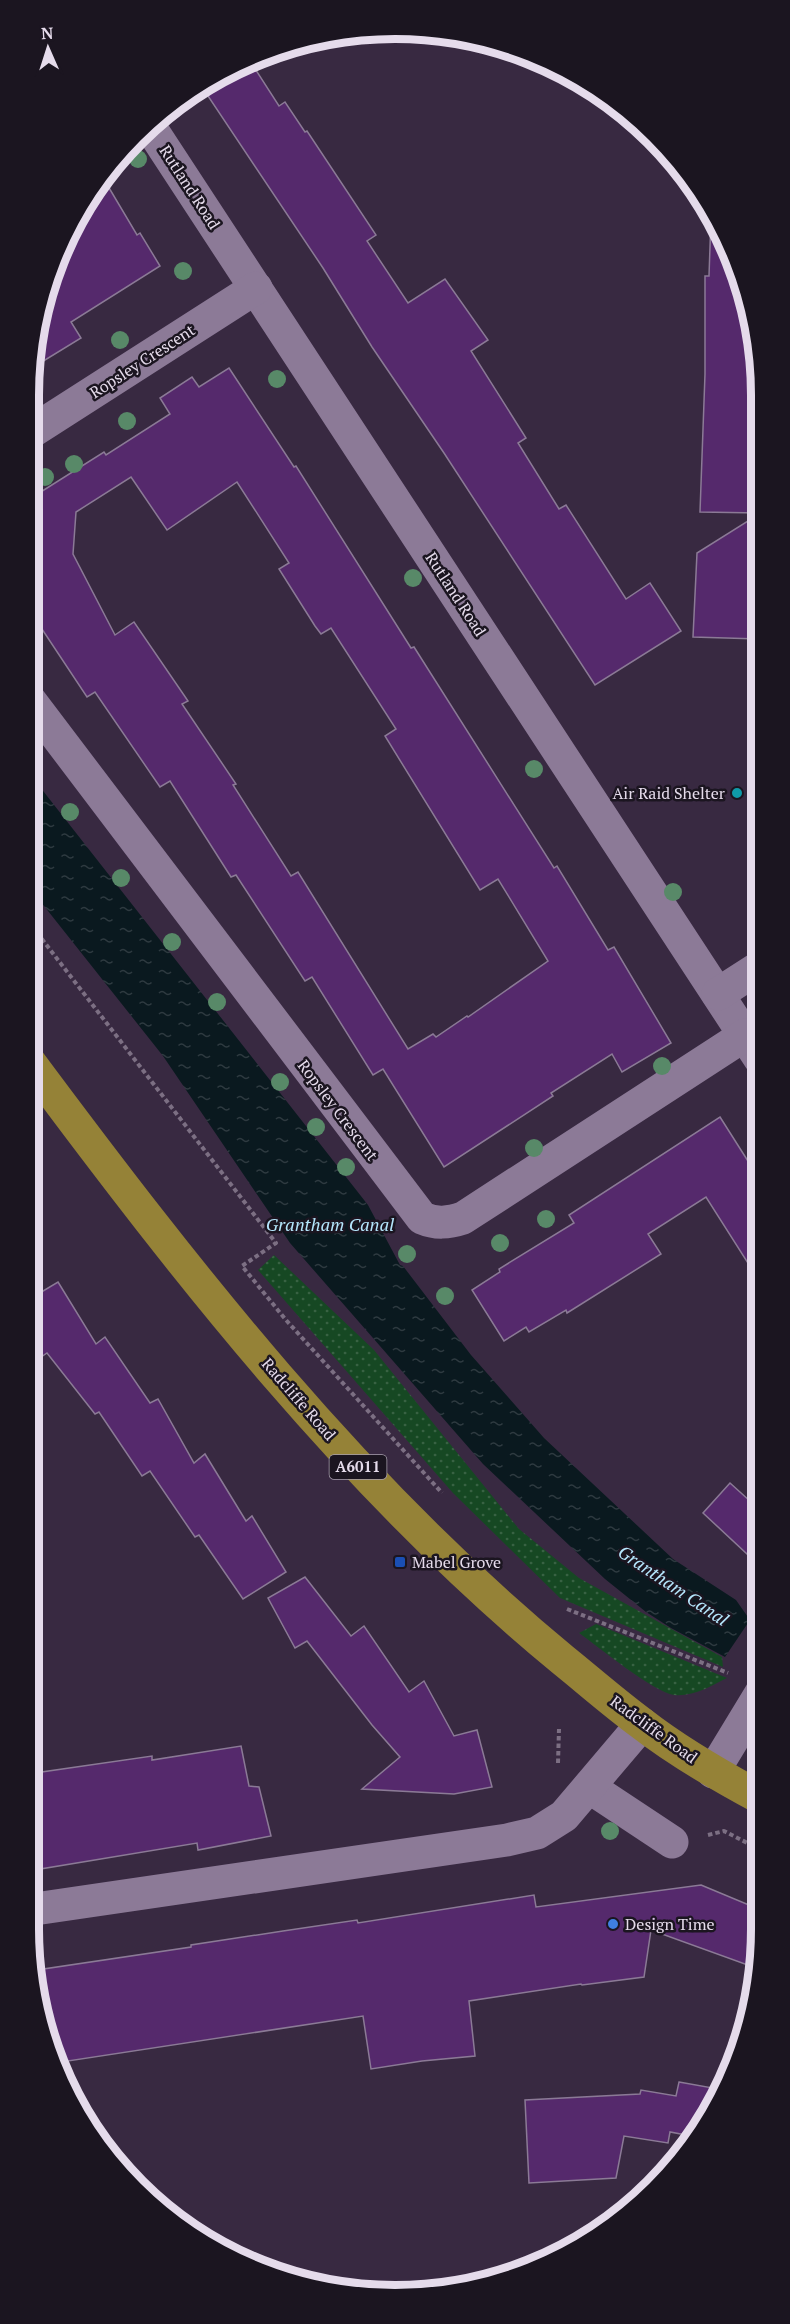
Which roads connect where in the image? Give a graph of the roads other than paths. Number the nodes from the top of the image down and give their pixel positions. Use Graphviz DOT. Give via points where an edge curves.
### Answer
graph roads {
  1 [pos="154,133"];
  2 [pos="256,288"];
  3 [pos="39,427"];
  4 [pos="39,713"];
  5 [pos="751,974"];
  6 [pos="718,994"];
  7 [pos="751,1045"];
  8 [pos="751,1048"];
  9 [pos="39,1074"];
  10 [pos="749,1686"];
  11 [pos="642,1724"];
  12 [pos="713,1772"];
  13 [pos="589,1787"];
  14 [pos="751,1793"];
  15 [pos="672,1842"];
  16 [pos="39,1908"];
  1 -- 2 [label="street, Rutland Road"];
  2 -- 3 [label="street, Ropsley Crescent"];
  2 -- 6 [label="street, Rutland Road"];
  4 -- 8 [label="street, Ropsley Crescent" via="422,1218 438,1223 463,1218"];
  5 -- 6 [label="street"];
  6 -- 7 [label="street, Rutland Road"];
  9 -- 11 [label="highway, Radcliffe Road / A6011" via="175,1252 369,1480 505,1612"];
  10 -- 12 [label="street"];
  11 -- 12 [label="highway, Radcliffe Road / A6011"];
  11 -- 13 [label="street"];
  12 -- 14 [label="highway, Radcliffe Road / A6011"];
  13 -- 15 [label="street"];
  13 -- 16 [label="street" via="564,1816 537,1833"];
}
